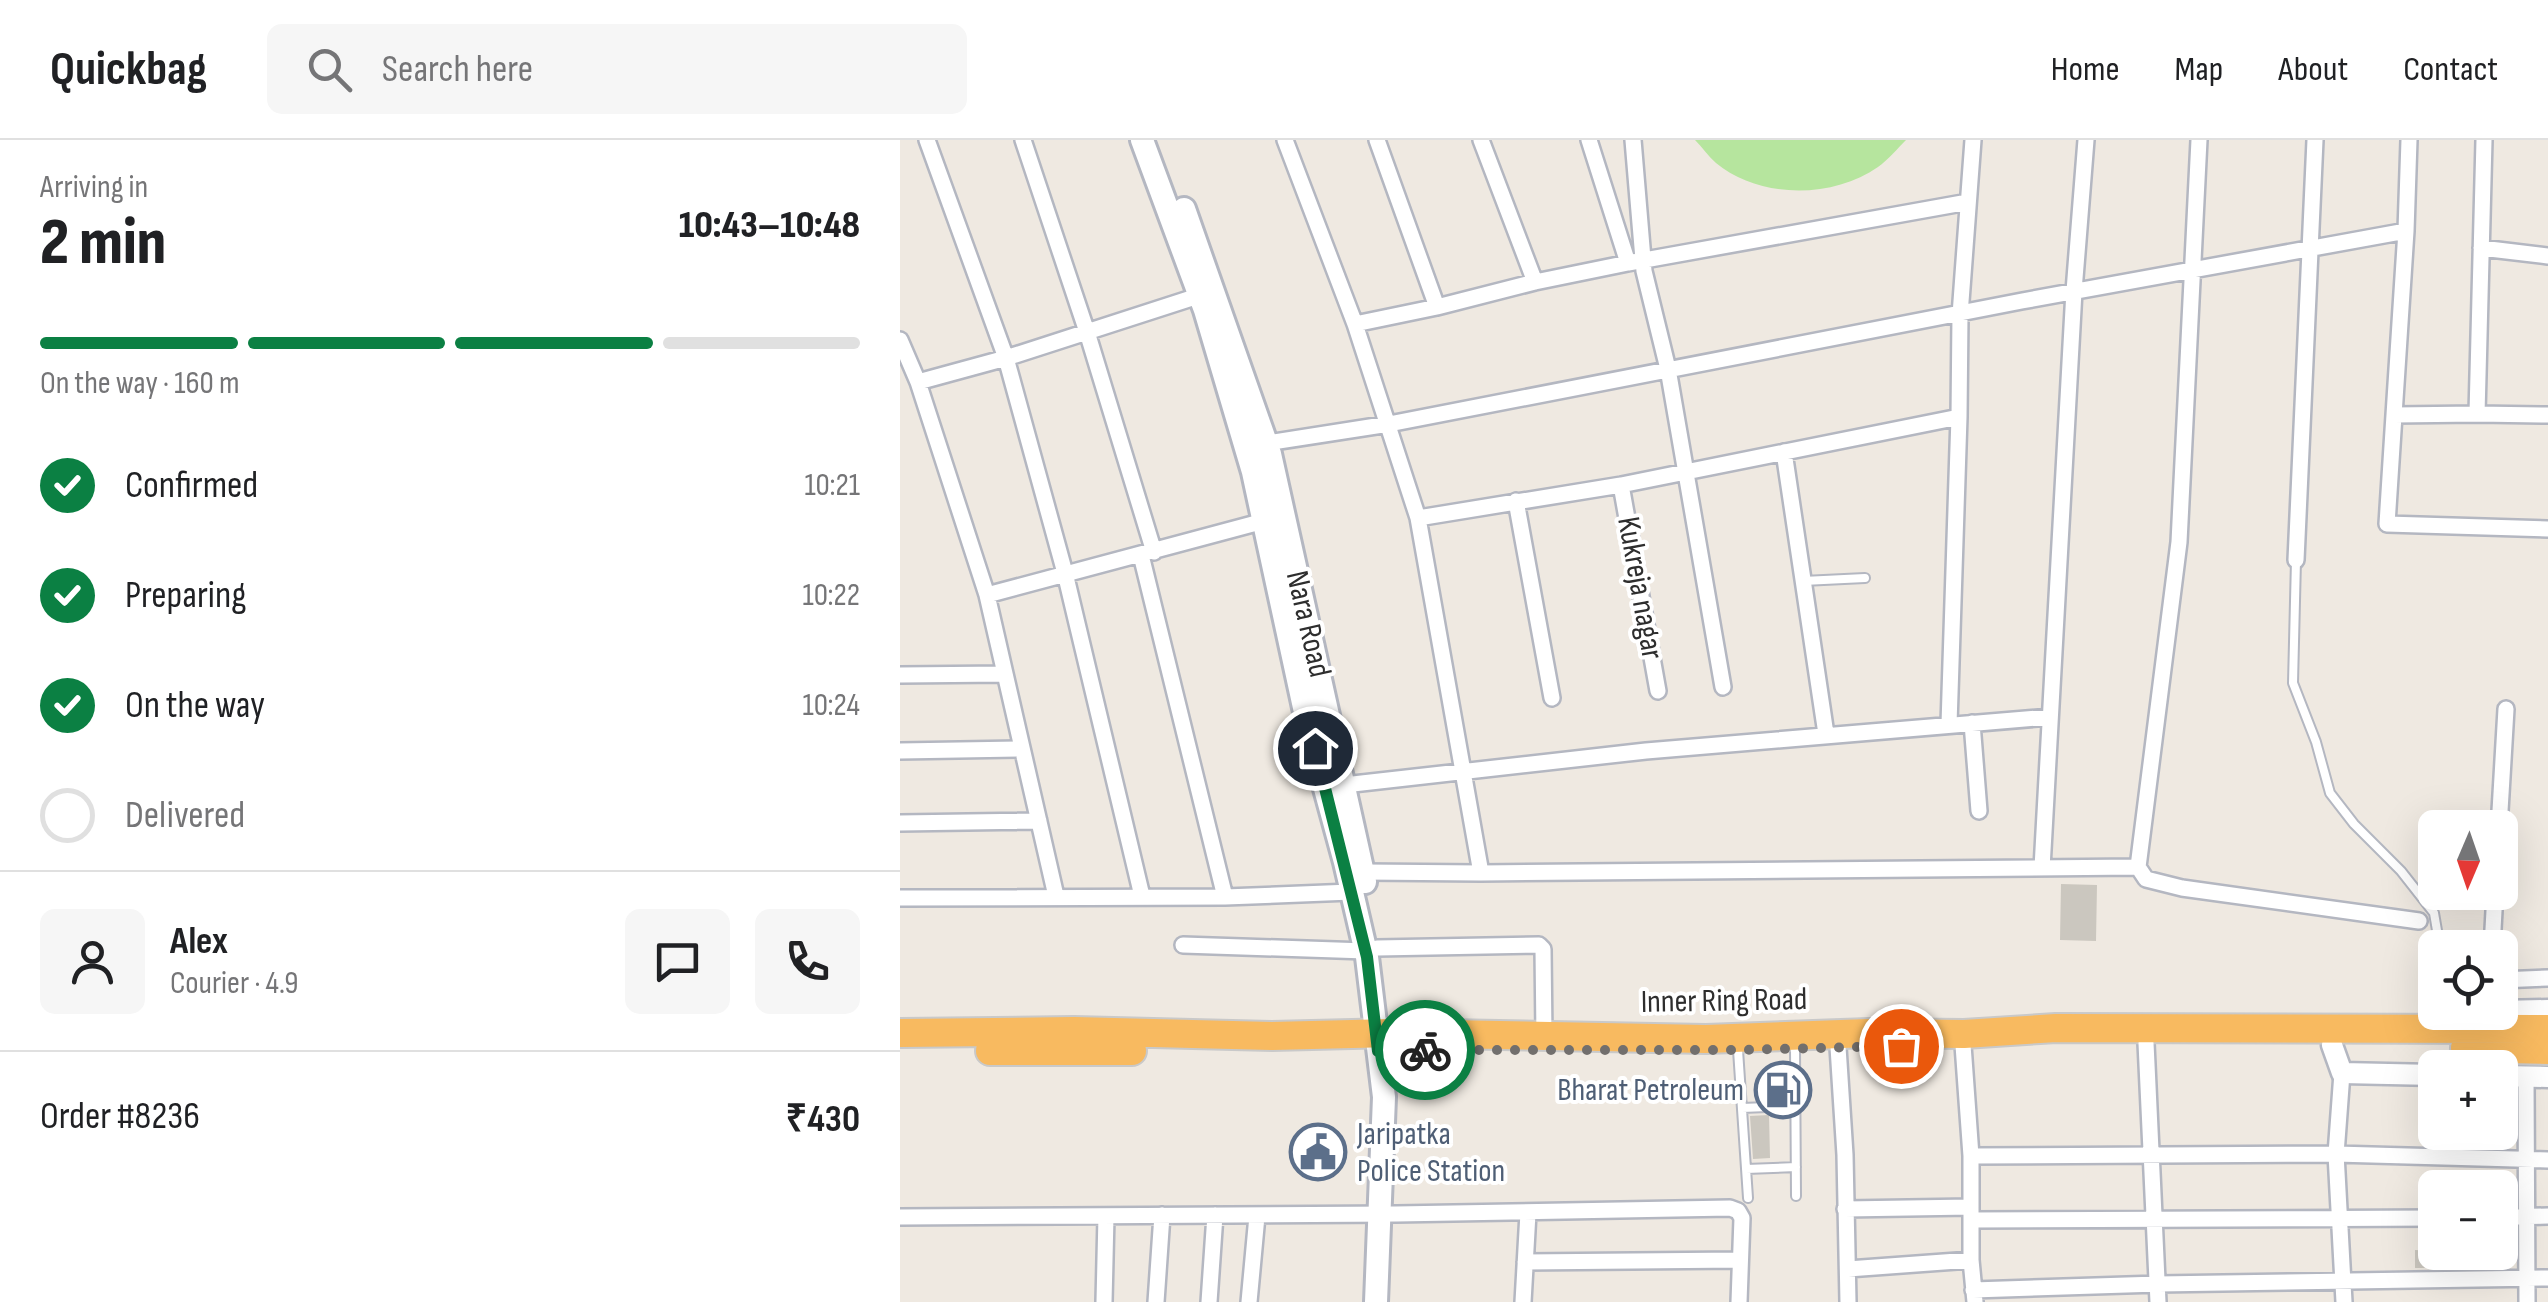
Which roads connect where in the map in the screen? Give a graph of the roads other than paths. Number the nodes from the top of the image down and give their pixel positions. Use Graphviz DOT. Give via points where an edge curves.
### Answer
graph roads {
  1 [pos="927,140"];
  2 [pos="1023,140"];
  3 [pos="1142,140"];
  4 [pos="1158,140"];
  5 [pos="1285,140"];
  6 [pos="1377,140"];
  7 [pos="1481,140"];
  8 [pos="1588,140"];
  9 [pos="1633,140"];
  10 [pos="1973,140"];
  11 [pos="2086,140"];
  12 [pos="2199,140"];
  13 [pos="2315,140"];
  14 [pos="2409,140"];
  15 [pos="2484,140"];
  16 [pos="1968,202"];
  17 [pos="2406,231"];
  18 [pos="2310,248"];
  19 [pos="2481,248"];
  20 [pos="2548,248"];
  21 [pos="2548,256"];
  22 [pos="1636,261"];
  23 [pos="2192,270"];
  24 [pos="1534,282"];
  25 [pos="2074,291"];
  26 [pos="1198,296"];
  27 [pos="1438,308"];
  28 [pos="1960,314"];
  29 [pos="1355,324"];
  30 [pos="1087,332"];
  31 [pos="900,340"];
  32 [pos="1006,358"];
  33 [pos="1668,368"];
  34 [pos="918,382"];
  35 [pos="2477,414"];
  36 [pos="2394,415"];
  37 [pos="2548,415"];
  38 [pos="1959,417"];
  39 [pos="1389,424"];
  40 [pos="1267,444"];
  41 [pos="1784,452"];
  42 [pos="1686,471"];
  43 [pos="1621,485"];
  44 [pos="1516,501"];
  45 [pos="1418,518"];
  46 [pos="1264,521"];
  47 [pos="2548,528"];
  48 [pos="1148,554"];
  49 [pos="2296,560"];
  50 [pos="1065,573"];
  51 [pos="1865,578"];
  52 [pos="1803,580"];
  53 [pos="987,595"];
  54 [pos="1005,674"];
  55 [pos="900,675"];
  56 [pos="1723,687"];
  57 [pos="1658,691"];
  58 [pos="1552,698"];
  59 [pos="2506,709"];
  60 [pos="2050,716"];
  61 [pos="1972,723"];
  62 [pos="1949,724"];
  63 [pos="1826,734"];
  64 [pos="1022,749"];
  65 [pos="900,751"];
  66 [pos="1464,771"];
  67 [pos="1344,785"];
  68 [pos="2500,810"];
  69 [pos="1979,811"];
  70 [pos="1039,821"];
  71 [pos="900,824"];
  72 [pos="2138,867"];
  73 [pos="2042,868"];
  74 [pos="1481,873"];
  75 [pos="1357,882"];
  76 [pos="1056,896"];
  77 [pos="1142,896"];
  78 [pos="900,898"];
  79 [pos="1225,898"];
  80 [pos="2419,921"];
  81 [pos="2437,930"];
  82 [pos="1183,945"];
  83 [pos="1371,950"];
  84 [pos="2548,978"];
  85 [pos="2518,979"];
  86 [pos="2548,1010"];
  87 [pos="2518,1011"];
  88 [pos="2418,1021"];
  89 [pos="2518,1027"];
  90 [pos="2548,1029"];
  91 [pos="900,1034"];
  92 [pos="1544,1037"];
  93 [pos="1385,1042"];
  94 [pos="2146,1043"];
  95 [pos="2332,1045"];
  96 [pos="1963,1046"];
  97 [pos="1795,1048"];
  98 [pos="1838,1048"];
  99 [pos="1738,1050"];
  100 [pos="2548,1050"];
  101 [pos="900,1051"];
  102 [pos="2342,1073"];
  103 [pos="2418,1075"];
  104 [pos="2518,1077"];
  105 [pos="2526,1077"];
  106 [pos="2548,1077"];
  107 [pos="1795,1106"];
  108 [pos="1742,1108"];
  109 [pos="2336,1154"];
  110 [pos="2152,1155"];
  111 [pos="1970,1156"];
  112 [pos="2527,1160"];
  113 [pos="2548,1160"];
  114 [pos="1796,1167"];
  115 [pos="1746,1169"];
  116 [pos="1796,1196"];
  117 [pos="1748,1198"];
  118 [pos="1846,1209"];
  119 [pos="1528,1213"];
  120 [pos="1388,1214"];
  121 [pos="1971,1214"];
  122 [pos="1162,1215"];
  123 [pos="1215,1215"];
  124 [pos="1106,1216"];
  125 [pos="1257,1216"];
  126 [pos="2548,1216"];
  127 [pos="900,1217"];
  128 [pos="2518,1217"];
  129 [pos="2526,1217"];
  130 [pos="2338,1218"];
  131 [pos="2418,1218"];
  132 [pos="2154,1220"];
  133 [pos="1740,1260"];
  134 [pos="1971,1260"];
  135 [pos="1525,1262"];
  136 [pos="1848,1269"];
  137 [pos="2548,1278"];
  138 [pos="2529,1279"];
  139 [pos="2342,1282"];
  140 [pos="2158,1284"];
  141 [pos="1974,1296"];
  142 [pos="1104,1302"];
  143 [pos="1156,1302"];
  144 [pos="1209,1302"];
  145 [pos="1250,1302"];
  146 [pos="1376,1302"];
  147 [pos="1391,1302"];
  148 [pos="1522,1302"];
  149 [pos="1739,1302"];
  150 [pos="1848,1302"];
  151 [pos="2158,1302"];
  152 [pos="2344,1302"];
  153 [pos="2527,1302"];
  1 -- 32 [label="street"];
  2 -- 30 [label="street"];
  3 -- 26 [label="main road, Nara Road"];
  4 -- 40 [label="main road, Nara Road"];
  5 -- 29 [label="street"];
  6 -- 27 [label="street"];
  7 -- 24 [label="street"];
  8 -- 22 [label="street"];
  9 -- 22 [label="street"];
  10 -- 16 [label="street"];
  11 -- 25 [label="street"];
  12 -- 23 [label="street"];
  13 -- 18 [label="street"];
  14 -- 17 [label="street"];
  15 -- 19 [label="street"];
  16 -- 22 [label="street"];
  16 -- 28 [label="street"];
  17 -- 18 [label="street"];
  17 -- 36 [label="street"];
  18 -- 23 [label="street"];
  18 -- 49 [label="street"];
  19 -- 21 [label="street"];
  19 -- 35 [label="street"];
  20 -- 21 [label="street"];
  22 -- 24 [label="street"];
  22 -- 33 [label="street"];
  23 -- 25 [label="street"];
  23 -- 72 [label="street" via="2179,542"];
  24 -- 27 [label="street"];
  25 -- 28 [label="street"];
  25 -- 60 [label="street"];
  26 -- 30 [label="street"];
  26 -- 46 [label="main road, Nara Road"];
  27 -- 29 [label="street"];
  28 -- 33 [label="street"];
  28 -- 38 [label="street"];
  29 -- 39 [label="street"];
  30 -- 32 [label="street"];
  30 -- 48 [label="street"];
  31 -- 34 [label="street"];
  32 -- 34 [label="street"];
  32 -- 50 [label="street"];
  33 -- 39 [label="street"];
  33 -- 42 [label="street"];
  34 -- 53 [label="street"];
  35 -- 36 [label="street"];
  35 -- 37 [label="street"];
  36 -- 47 [label="street" via="2387,524"];
  38 -- 41 [label="street"];
  38 -- 62 [label="street"];
  39 -- 40 [label="street"];
  39 -- 45 [label="street"];
  40 -- 67 [label="main road, Nara Road"];
  41 -- 42 [label="street"];
  41 -- 52 [label="street"];
  42 -- 43 [label="street"];
  42 -- 56 [label="street"];
  43 -- 44 [label="street"];
  43 -- 57 [label="street, Kukreja nagar"];
  44 -- 45 [label="street"];
  44 -- 58 [label="street"];
  45 -- 66 [label="street"];
  46 -- 48 [label="street"];
  46 -- 75 [label="main road, Nara Road" via="1308,726"];
  48 -- 50 [label="street"];
  48 -- 79 [label="street"];
  49 -- 81 [label="lane" via="2293,683 2330,793 2434,913"];
  50 -- 53 [label="street"];
  50 -- 77 [label="street"];
  51 -- 52 [label="lane"];
  52 -- 63 [label="street"];
  53 -- 54 [label="street"];
  54 -- 55 [label="street"];
  54 -- 64 [label="street"];
  59 -- 68 [label="street"];
  60 -- 61 [label="street"];
  60 -- 73 [label="street"];
  61 -- 62 [label="street"];
  61 -- 69 [label="street"];
  62 -- 63 [label="street"];
  63 -- 66 [label="street"];
  64 -- 65 [label="street"];
  64 -- 70 [label="street"];
  66 -- 67 [label="street"];
  66 -- 74 [label="street"];
  67 -- 75 [label="main road, Nara Road"];
  70 -- 71 [label="street"];
  70 -- 76 [label="street"];
  72 -- 73 [label="street"];
  72 -- 80 [label="street" via="2146,879 2182,888"];
  73 -- 74 [label="street"];
  74 -- 75 [label="street"];
  75 -- 79 [label="street"];
  75 -- 83 [label="main road, Nara Road"];
  76 -- 77 [label="street"];
  76 -- 78 [label="street"];
  77 -- 79 [label="street"];
  82 -- 83 [label="street"];
  83 -- 92 [label="street" via="1539,945"];
  83 -- 93 [label="main road, Nara Road"];
  84 -- 85 [label="street"];
  86 -- 87 [label="street"];
  88 -- 92 [label="highway, Inner Ring Road"];
  89 -- 90 [label="highway, Inner Ring Road"];
  91 -- 93 [label="highway, Inner Ring Road" via="1074,1031"];
  92 -- 93 [label="highway, Inner Ring Road"];
  93 -- 99 [label="highway, Inner Ring Road"];
  93 -- 101 [label="highway, Inner Ring Road"];
  93 -- 120 [label="main road, Nara Road" via="1396,1080"];
  94 -- 95 [label="highway, Inner Ring Road"];
  94 -- 96 [label="highway, Inner Ring Road"];
  94 -- 110 [label="street"];
  95 -- 100 [label="highway, Inner Ring Road"];
  95 -- 102 [label="street"];
  96 -- 98 [label="highway, Inner Ring Road"];
  96 -- 111 [label="street"];
  97 -- 98 [label="highway, Inner Ring Road"];
  97 -- 99 [label="highway, Inner Ring Road"];
  97 -- 107 [label="lane"];
  98 -- 118 [label="street"];
  99 -- 108 [label="lane"];
  102 -- 103 [label="street"];
  102 -- 109 [label="street"];
  104 -- 105 [label="street"];
  105 -- 106 [label="street"];
  105 -- 112 [label="street"];
  107 -- 108 [label="lane"];
  107 -- 114 [label="lane"];
  108 -- 115 [label="lane"];
  109 -- 110 [label="street"];
  109 -- 112 [label="street"];
  109 -- 130 [label="street"];
  110 -- 111 [label="street"];
  110 -- 132 [label="street"];
  111 -- 121 [label="street"];
  112 -- 113 [label="street"];
  112 -- 129 [label="street"];
  114 -- 115 [label="lane"];
  114 -- 116 [label="lane"];
  115 -- 117 [label="lane"];
  118 -- 121 [label="street"];
  118 -- 136 [label="street"];
  119 -- 120 [label="street"];
  119 -- 133 [label="street" via="1730,1208 1742,1218"];
  119 -- 135 [label="street"];
  120 -- 125 [label="street"];
  120 -- 146 [label="main road, Nara Road"];
  120 -- 147 [label="main road, Nara Road"];
  121 -- 132 [label="street"];
  121 -- 134 [label="street"];
  122 -- 123 [label="street"];
  122 -- 124 [label="street"];
  122 -- 143 [label="street"];
  123 -- 125 [label="street"];
  123 -- 144 [label="street"];
  124 -- 127 [label="street"];
  124 -- 142 [label="street"];
  125 -- 145 [label="street"];
  126 -- 129 [label="street"];
  128 -- 129 [label="street"];
  129 -- 138 [label="street"];
  130 -- 131 [label="street"];
  130 -- 132 [label="street"];
  130 -- 139 [label="street"];
  132 -- 140 [label="street"];
  133 -- 135 [label="street"];
  133 -- 149 [label="street"];
  134 -- 136 [label="street"];
  134 -- 141 [label="street"];
  135 -- 148 [label="street"];
  136 -- 150 [label="street"];
  137 -- 138 [label="street"];
  138 -- 139 [label="street"];
  138 -- 153 [label="street"];
  139 -- 140 [label="street"];
  139 -- 152 [label="street"];
  140 -- 141 [label="street"];
  140 -- 151 [label="street"];
}
